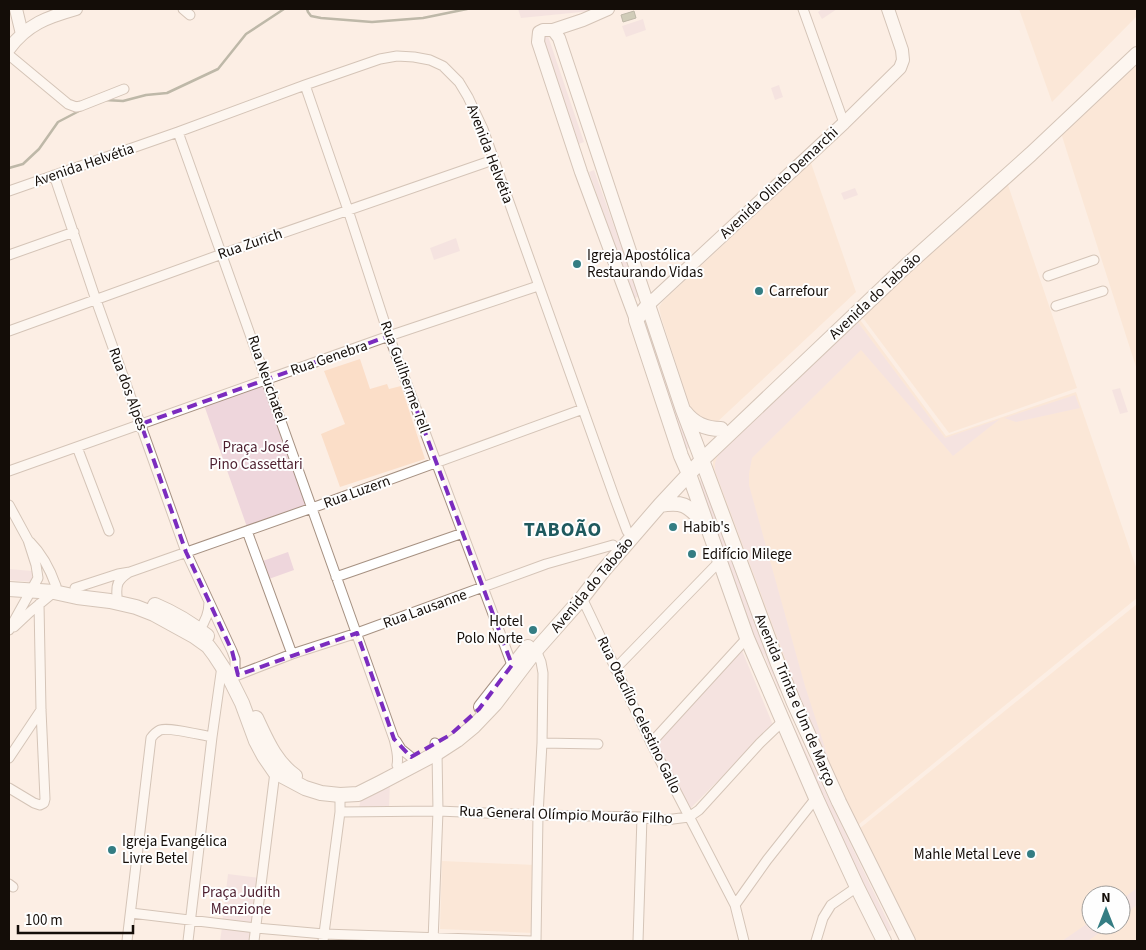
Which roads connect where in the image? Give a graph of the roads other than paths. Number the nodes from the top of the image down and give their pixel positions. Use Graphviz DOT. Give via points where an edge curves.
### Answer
graph roads {
  1 [pos="16,9"];
  2 [pos="76,9"];
  3 [pos="608,9"];
  4 [pos="803,9"];
  5 [pos="888,9"];
  6 [pos="553,30"];
  7 [pos="22,34"];
  8 [pos="1137,45"];
  9 [pos="9,49"];
  10 [pos="1137,54"];
  11 [pos="9,55"];
  12 [pos="305,85"];
  13 [pos="124,89"];
  14 [pos="844,123"];
  15 [pos="178,132"];
  16 [pos="593,141"];
  17 [pos="574,148"];
  18 [pos="493,160"];
  19 [pos="601,164"];
  20 [pos="581,172"];
  21 [pos="54,175"];
  22 [pos="9,191"];
  23 [pos="348,210"];
  24 [pos="74,232"];
  25 [pos="222,254"];
  26 [pos="9,255"];
  27 [pos="1094,260"];
  28 [pos="1048,276"];
  29 [pos="538,286"];
  30 [pos="1103,291"];
  31 [pos="96,300"];
  32 [pos="648,305"];
  33 [pos="1056,306"];
  34 [pos="636,320"];
  35 [pos="9,330"];
  36 [pos="389,336"];
  37 [pos="267,380"];
  38 [pos="583,409"];
  39 [pos="683,410"];
  40 [pos="141,424"];
  41 [pos="721,429"];
  42 [pos="77,447"];
  43 [pos="700,456"];
  44 [pos="436,462"];
  45 [pos="686,470"];
  46 [pos="9,471"];
  47 [pos="660,504"];
  48 [pos="9,505"];
  49 [pos="312,508"];
  50 [pos="707,528"];
  51 [pos="109,531"];
  52 [pos="246,531"];
  53 [pos="463,533"];
  54 [pos="630,534"];
  55 [pos="28,540"];
  56 [pos="613,545"];
  57 [pos="186,552"];
  58 [pos="719,562"];
  59 [pos="130,572"];
  60 [pos="336,577"];
  61 [pos="9,582"];
  62 [pos="33,587"];
  63 [pos="9,588"];
  64 [pos="75,588"];
  65 [pos="484,588"];
  66 [pos="55,589"];
  67 [pos="117,596"];
  68 [pos="582,598"];
  69 [pos="209,602"];
  70 [pos="39,604"];
  71 [pos="9,630"];
  72 [pos="199,630"];
  73 [pos="357,633"];
  74 [pos="747,638"];
  75 [pos="536,650"];
  76 [pos="753,652"];
  77 [pos="292,654"];
  78 [pos="512,666"];
  79 [pos="615,669"];
  80 [pos="232,670"];
  81 [pos="788,688"];
  82 [pos="41,710"];
  83 [pos="782,722"];
  84 [pos="212,737"];
  85 [pos="394,739"];
  86 [pos="542,743"];
  87 [pos="651,743"];
  88 [pos="598,744"];
  89 [pos="436,748"];
  90 [pos="411,757"];
  91 [pos="9,758"];
  92 [pos="820,761"];
  93 [pos="397,765"];
  94 [pos="275,772"];
  95 [pos="9,788"];
  96 [pos="355,794"];
  97 [pos="340,795"];
  98 [pos="816,798"];
  99 [pos="438,811"];
  100 [pos="340,812"];
  101 [pos="356,812"];
  102 [pos="538,815"];
  103 [pos="642,817"];
  104 [pos="689,817"];
  105 [pos="857,887"];
  106 [pos="735,905"];
  107 [pos="131,913"];
  108 [pos="190,921"];
  109 [pos="256,928"];
  110 [pos="324,938"];
  111 [pos="433,939"];
  112 [pos="128,941"];
  113 [pos="188,941"];
  114 [pos="254,941"];
  115 [pos="532,941"];
  116 [pos="536,941"];
  117 [pos="638,941"];
  118 [pos="744,941"];
  119 [pos="816,941"];
  120 [pos="884,941"];
  121 [pos="908,941"];
  1 -- 7 [label="street"];
  2 -- 7 [label="street" via="51,16"];
  3 -- 6 [label="street"];
  4 -- 14 [label="street"];
  5 -- 14 [label="street, Avenida Olinto Demarchi" via="902,50 900,68"];
  6 -- 16 [label="street" via="559,38"];
  6 -- 17 [label="street" via="539,32 538,42"];
  7 -- 9 [label="street"];
  8 -- 41 [label="main road, Avenida do Taboão"];
  10 -- 43 [label="main road, Avenida do Taboão"];
  11 -- 13 [label="street" via="68,104 76,107"];
  12 -- 15 [label="street, Avenida Helvétia"];
  12 -- 18 [label="street, Avenida Helvétia" via="380,59 397,56 430,60 443,66 459,82 483,129"];
  12 -- 23 [label="street, Rua Guilherme Tell"];
  14 -- 32 [label="street, Avenida Olinto Demarchi"];
  15 -- 21 [label="street, Avenida Helvétia"];
  15 -- 25 [label="street, Rua Neuchatel"];
  16 -- 17 [label="street" via="584,150"];
  16 -- 19 [label="street"];
  17 -- 20 [label="street"];
  18 -- 23 [label="street, Rua Zurich"];
  18 -- 29 [label="street, Avenida Helvétia"];
  19 -- 20 [label="street" via="590,163"];
  19 -- 32 [label="street"];
  20 -- 34 [label="street"];
  21 -- 22 [label="street, Avenida Helvétia"];
  21 -- 24 [label="street, Rua dos Alpes"];
  23 -- 25 [label="street, Rua Zurich"];
  23 -- 36 [label="street, Rua Guilherme Tell"];
  24 -- 26 [label="street"];
  24 -- 31 [label="street, Rua dos Alpes"];
  25 -- 31 [label="street, Rua Zurich"];
  25 -- 37 [label="street, Rua Neuchatel"];
  27 -- 28 [label="street"];
  29 -- 36 [label="street, Rua Genebra"];
  29 -- 38 [label="street, Avenida Helvétia"];
  30 -- 33 [label="street"];
  31 -- 35 [label="street, Rua Zurich"];
  31 -- 40 [label="street, Rua dos Alpes"];
  32 -- 34 [label="main road, Avenida Olinto Demarchi"];
  32 -- 39 [label="main road, Avenida Trinta e Um de Março"];
  34 -- 45 [label="main road, Avenida Trinta e Um de Março"];
  36 -- 37 [label="street, Rua Genebra"];
  36 -- 44 [label="street, Rua Guilherme Tell"];
  37 -- 40 [label="street, Rua Genebra"];
  37 -- 49 [label="street, Rua Neuchatel"];
  38 -- 44 [label="street, Rua Luzern"];
  38 -- 54 [label="street, Avenida Helvétia"];
  39 -- 41 [label="main road" via="699,425"];
  39 -- 43 [label="main road, Avenida Trinta e Um de Março"];
  40 -- 42 [label="street, Rua Genebra"];
  40 -- 57 [label="street, Rua dos Alpes"];
  41 -- 43 [label="main road, Avenida do Taboão"];
  42 -- 46 [label="street, Rua Genebra"];
  42 -- 51 [label="street"];
  43 -- 45 [label="main road, Avenida do Taboão"];
  43 -- 81 [label="main road, Avenida Trinta e Um de Março"];
  44 -- 49 [label="street, Rua Luzern"];
  44 -- 53 [label="street, Rua Guilherme Tell"];
  45 -- 47 [label="main road, Avenida do Taboão"];
  45 -- 50 [label="main road, Avenida Trinta e Um de Março"];
  45 -- 54 [label="main road, Avenida do Taboão"];
  47 -- 50 [label="main road" via="671,502 688,507"];
  47 -- 54 [label="main road, Avenida do Taboão"];
  48 -- 55 [label="street"];
  49 -- 52 [label="street, Rua Luzern"];
  49 -- 60 [label="street, Rua Neuchatel"];
  50 -- 58 [label="main road, Avenida Trinta e Um de Março"];
  52 -- 57 [label="street, Rua Luzern"];
  52 -- 77 [label="street"];
  53 -- 60 [label="street"];
  53 -- 65 [label="street, Rua Guilherme Tell"];
  54 -- 56 [label="main road, Avenida do Taboão"];
  54 -- 68 [label="main road, Avenida do Taboão"];
  55 -- 62 [label="street" via="38,578"];
  55 -- 66 [label="street" via="50,569"];
  56 -- 65 [label="street, Rua Lausanne" via="559,560"];
  56 -- 78 [label="main road, Avenida do Taboão"];
  57 -- 59 [label="street, Rua Luzern"];
  57 -- 69 [label="street, Rua dos Alpes"];
  58 -- 74 [label="main road, Avenida Trinta e Um de Março"];
  58 -- 79 [label="street"];
  59 -- 64 [label="street, Rua Luzern"];
  59 -- 67 [label="street" via="117,584"];
  60 -- 73 [label="street, Rua Neuchatel"];
  61 -- 62 [label="main road, Avenida do Taboão"];
  62 -- 63 [label="main road, Avenida do Taboão"];
  62 -- 66 [label="main road, Avenida do Taboão"];
  62 -- 71 [label="street"];
  64 -- 66 [label="main road, Avenida do Taboão"];
  64 -- 67 [label="main road, Avenida do Taboão"];
  65 -- 73 [label="street, Rua Lausanne"];
  65 -- 78 [label="street, Rua Guilherme Tell"];
  66 -- 70 [label="street"];
  66 -- 80 [label="main road, Avenida do Taboão" via="77,598 124,604 154,614 208,646"];
  67 -- 72 [label="main road, Avenida do Taboão" via="157,606"];
  68 -- 75 [label="main road, Avenida do Taboão"];
  68 -- 79 [label="street, Rua Otacílio Celestino Gallo"];
  69 -- 72 [label="street" via="207,618"];
  69 -- 80 [label="street, Rua dos Alpes" via="235,659"];
  70 -- 71 [label="street"];
  70 -- 82 [label="street"];
  72 -- 80 [label="main road, Avenida do Taboão" via="218,647"];
  73 -- 77 [label="street, Rua Lausanne"];
  73 -- 85 [label="street, Rua Neuchatel"];
  74 -- 76 [label="main road, Avenida Trinta e Um de Março"];
  74 -- 87 [label="street"];
  75 -- 86 [label="street" via="543,673"];
  75 -- 89 [label="main road, Avenida do Taboão" via="474,726 457,740"];
  76 -- 81 [label="main road" via="775,690 780,692"];
  76 -- 83 [label="main road, Avenida Trinta e Um de Março"];
  77 -- 80 [label="street, Rua Lausanne"];
  78 -- 89 [label="main road, Avenida do Taboão" via="479,709"];
  79 -- 87 [label="street, Rua Otacílio Celestino Gallo"];
  80 -- 84 [label="street"];
  80 -- 93 [label="main road, Avenida do Taboão" via="277,758 298,778 332,787 347,786 362,783"];
  80 -- 94 [label="main road, Avenida do Taboão" via="229,677 260,749"];
  81 -- 92 [label="main road, Avenida Trinta e Um de Março"];
  82 -- 91 [label="street"];
  82 -- 95 [label="street" via="44,803 34,803"];
  83 -- 92 [label="main road" via="791,720 796,724"];
  83 -- 98 [label="main road, Avenida Trinta e Um de Março"];
  83 -- 104 [label="street, Rua General Olímpio Mourão Filho"];
  84 -- 107 [label="street" via="163,729 152,738"];
  84 -- 108 [label="street"];
  85 -- 90 [label="street, Rua Neuchatel"];
  85 -- 93 [label="street, Rua Neuchatel"];
  86 -- 88 [label="street"];
  86 -- 102 [label="street"];
  87 -- 104 [label="street, Rua Otacílio Celestino Gallo"];
  89 -- 90 [label="main road, Avenida do Taboão"];
  89 -- 96 [label="main road, Avenida do Taboão" via="380,783"];
  89 -- 99 [label="street"];
  90 -- 93 [label="main road, Avenida do Taboão"];
  92 -- 121 [label="main road, Avenida Trinta e Um de Março"];
  94 -- 97 [label="main road, Avenida do Taboão" via="305,788"];
  94 -- 109 [label="street"];
  96 -- 97 [label="main road, Avenida do Taboão"];
  96 -- 101 [label="street"];
  97 -- 100 [label="street"];
  98 -- 105 [label="main road, Avenida Trinta e Um de Março"];
  98 -- 106 [label="street"];
  99 -- 101 [label="street, Rua General Olímpio Mourão Filho"];
  99 -- 102 [label="street, Rua General Olímpio Mourão Filho"];
  99 -- 111 [label="street"];
  100 -- 101 [label="street, Rua General Olímpio Mourão Filho"];
  100 -- 110 [label="street"];
  102 -- 103 [label="street, Rua General Olímpio Mourão Filho"];
  102 -- 116 [label="street"];
  103 -- 104 [label="street, Rua General Olímpio Mourão Filho" via="664,820"];
  103 -- 117 [label="street"];
  104 -- 106 [label="street, Rua Otacílio Celestino Gallo"];
  105 -- 119 [label="street" via="831,905"];
  105 -- 120 [label="main road, Avenida Trinta e Um de Março"];
  106 -- 118 [label="street, Rua Otacílio Celestino Gallo"];
  107 -- 108 [label="street"];
  107 -- 112 [label="street"];
  108 -- 109 [label="street"];
  108 -- 113 [label="street"];
  109 -- 110 [label="street"];
  109 -- 114 [label="street"];
  110 -- 111 [label="street"];
  111 -- 115 [label="street"];
}
